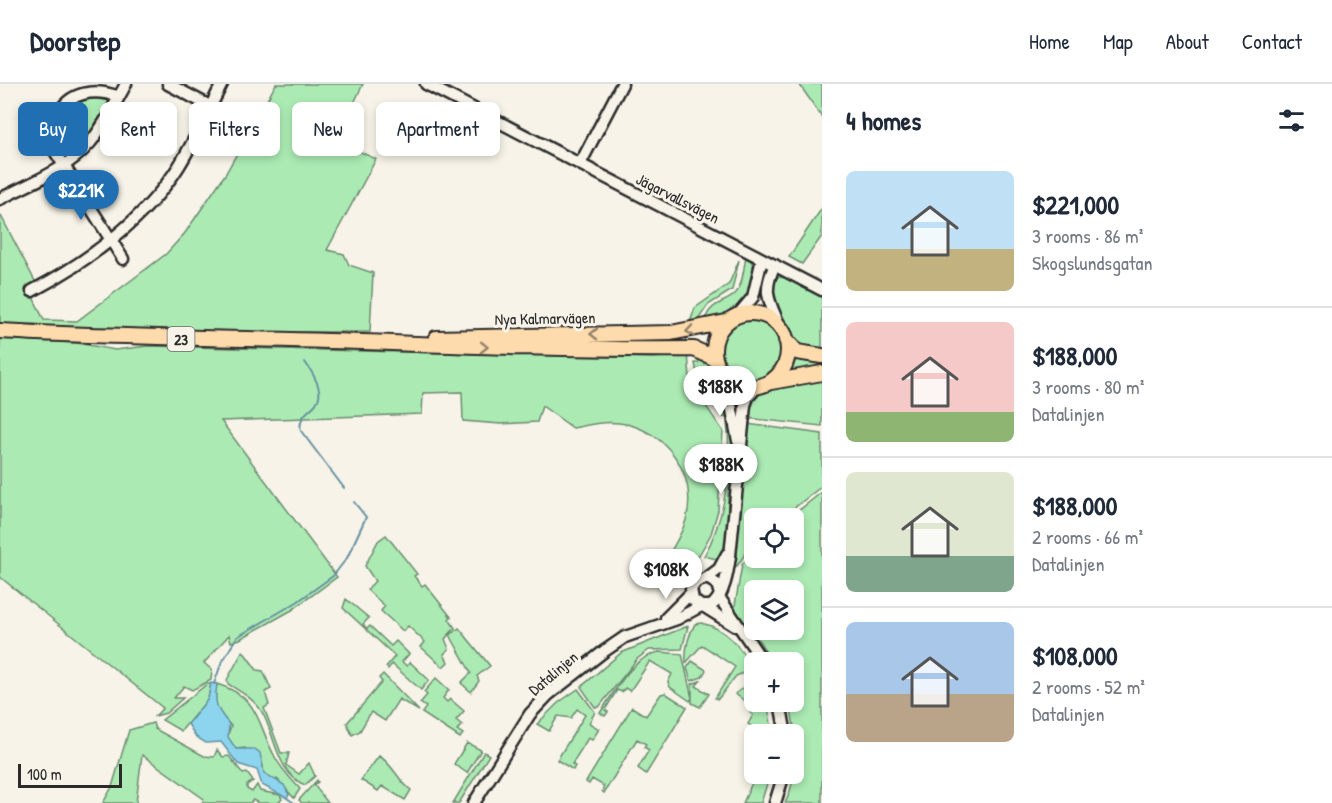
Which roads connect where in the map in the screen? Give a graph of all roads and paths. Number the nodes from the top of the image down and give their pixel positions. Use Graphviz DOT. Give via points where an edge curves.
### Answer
graph roads {
  1 [pos="126,84"];
  2 [pos="168,84"];
  3 [pos="222,84"];
  4 [pos="426,84"];
  5 [pos="622,84"];
  6 [pos="446,88"];
  7 [pos="119,97"];
  8 [pos="203,102"];
  9 [pos="213,102"];
  10 [pos="189,146"];
  11 [pos="580,164"];
  12 [pos="63,166"];
  13 [pos="0,200"];
  14 [pos="110,241"];
  15 [pos="123,259"];
  16 [pos="762,259"];
  17 [pos="775,266"];
  18 [pos="822,290"];
  19 [pos="32,291"];
  20 [pos="732,319"];
  21 [pos="0,331"];
  22 [pos="783,335"];
  23 [pos="363,342"];
  24 [pos="822,356"];
  25 [pos="714,358"];
  26 [pos="720,371"];
  27 [pos="822,373"];
  28 [pos="764,384"];
  29 [pos="739,459"];
  30 [pos="732,533"];
  31 [pos="707,578"];
  32 [pos="691,593"];
  33 [pos="719,596"];
  34 [pos="702,606"];
  35 [pos="658,624"];
  36 [pos="744,634"];
  37 [pos="781,784"];
  38 [pos="474,803"];
  39 [pos="775,803"];
  1 -- 7 [label="street"];
  2 -- 8 [label="street"];
  3 -- 9 [label="street"];
  4 -- 6 [label="street, Jägarvallsvägen"];
  5 -- 11 [label="street"];
  6 -- 11 [label="street, Jägarvallsvägen"];
  7 -- 12 [label="street" via="90,142"];
  7 -- 12 [label="street" via="92,92 71,98 56,117 51,145"];
  10 -- 14 [label="street" via="149,204"];
  11 -- 16 [label="street, Jägarvallsvägen"];
  12 -- 13 [label="street"];
  12 -- 14 [label="street"];
  14 -- 15 [label="street"];
  14 -- 19 [label="street"];
  16 -- 17 [label="street, Jägarvallsvägen"];
  16 -- 20 [label="street" via="753,297"];
  17 -- 18 [label="street, Jägarvallsvägen"];
  17 -- 22 [label="street" via="766,290"];
  20 -- 22 [label="main road, 23" via="758,314 771,320"];
  20 -- 23 [label="main road, Nya Kalmarvägen / 23, one-way" via="671,333"];
  20 -- 25 [label="main road" via="714,342"];
  21 -- 23 [label="main road, Nya Kalmarvägen / 23"];
  22 -- 24 [label="main road, 23" via="797,352"];
  22 -- 28 [label="main road" via="785,364"];
  23 -- 25 [label="main road, Nya Kalmarvägen / 23, one-way" via="694,349"];
  25 -- 26 [label="main road"];
  26 -- 28 [label="main road" via="741,386"];
  26 -- 29 [label="street" via="735,421"];
  27 -- 28 [label="main road"];
  28 -- 29 [label="street" via="746,401"];
  29 -- 30 [label="street"];
  30 -- 31 [label="street" via="723,562"];
  30 -- 33 [label="street" via="729,564"];
  31 -- 32 [label="street" via="696,582"];
  31 -- 33 [label="street" via="717,584"];
  32 -- 34 [label="street"];
  32 -- 35 [label="street, Datalinjen" via="681,607"];
  33 -- 34 [label="street" via="711,606"];
  33 -- 36 [label="street"];
  34 -- 35 [label="street, Datalinjen"];
  34 -- 36 [label="street"];
  35 -- 38 [label="street, Datalinjen" via="613,644 538,704"];
  37 -- 39 [label="street"];
}
